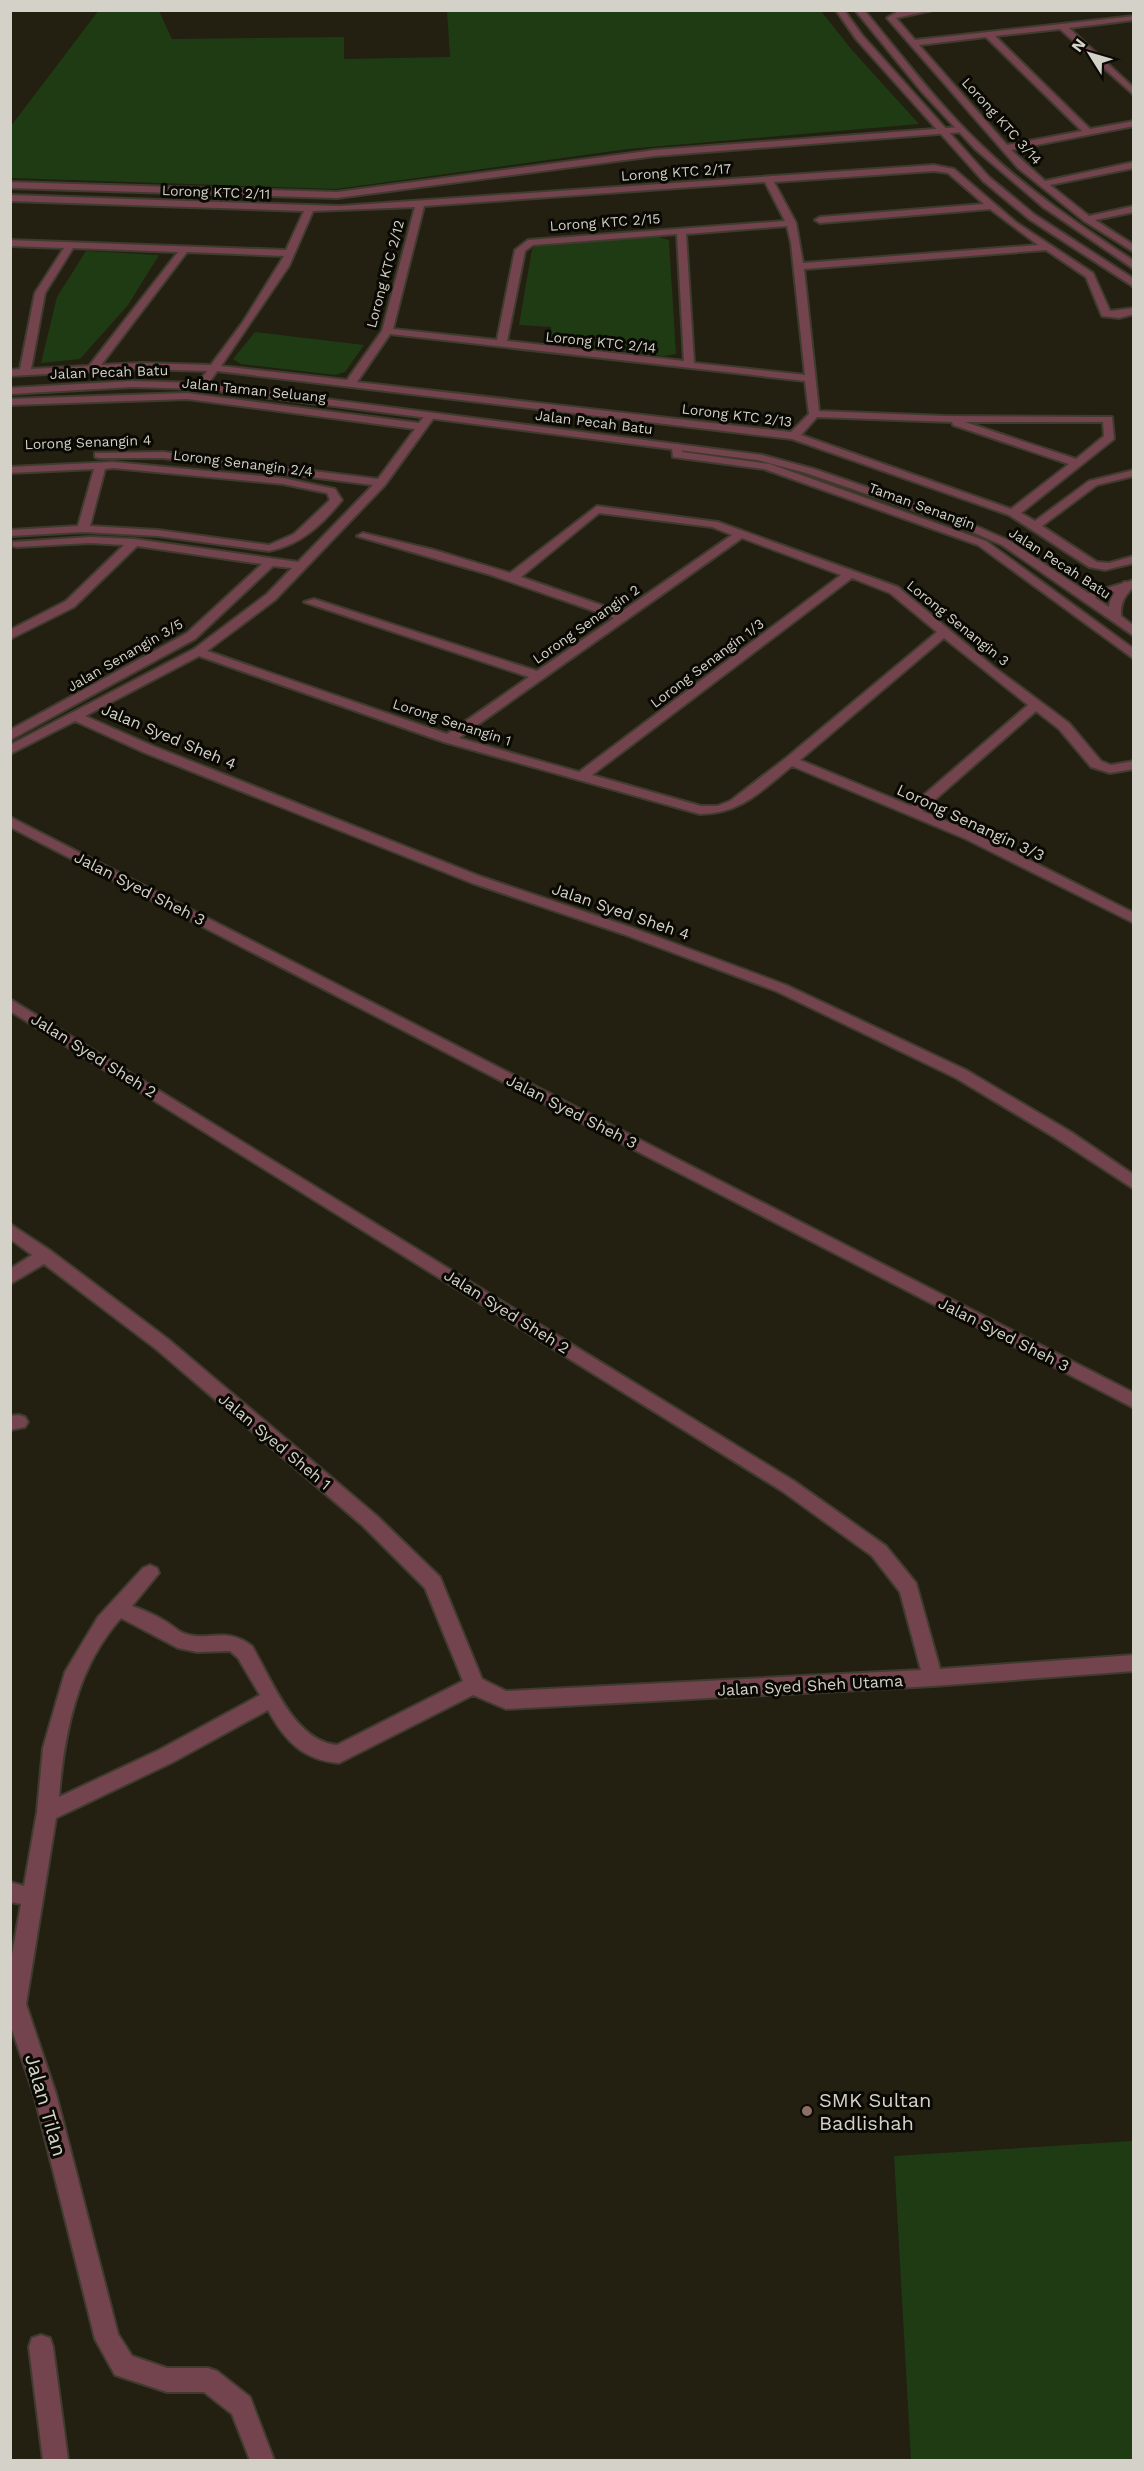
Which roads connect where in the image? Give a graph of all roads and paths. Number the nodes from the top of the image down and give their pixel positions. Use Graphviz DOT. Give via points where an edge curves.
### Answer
graph roads {
  1 [pos="840,10"];
  2 [pos="859,10"];
  3 [pos="929,10"];
  4 [pos="1134,18"];
  5 [pos="1062,26"];
  6 [pos="988,34"];
  7 [pos="911,43"];
  8 [pos="1131,88"];
  9 [pos="1134,123"];
  10 [pos="961,130"];
  11 [pos="942,132"];
  12 [pos="1088,132"];
  13 [pos="1006,148"];
  14 [pos="1134,165"];
  15 [pos="768,179"];
  16 [pos="1042,184"];
  17 [pos="10,185"];
  18 [pos="10,198"];
  19 [pos="420,204"];
  20 [pos="994,206"];
  21 [pos="309,209"];
  22 [pos="1134,209"];
  23 [pos="1087,219"];
  24 [pos="820,220"];
  25 [pos="791,223"];
  26 [pos="681,230"];
  27 [pos="10,243"];
  28 [pos="70,245"];
  29 [pos="1047,247"];
  30 [pos="1134,249"];
  31 [pos="184,250"];
  32 [pos="290,253"];
  33 [pos="799,266"];
  34 [pos="1134,266"];
  35 [pos="1134,284"];
  36 [pos="1134,311"];
  37 [pos="387,331"];
  38 [pos="501,344"];
  39 [pos="689,365"];
  40 [pos="214,368"];
  41 [pos="93,369"];
  42 [pos="25,372"];
  43 [pos="10,373"];
  44 [pos="812,379"];
  45 [pos="350,384"];
  46 [pos="201,386"];
  47 [pos="10,391"];
  48 [pos="10,402"];
  49 [pos="814,414"];
  50 [pos="430,416"];
  51 [pos="945,419"];
  52 [pos="422,427"];
  53 [pos="794,436"];
  54 [pos="677,447"];
  55 [pos="10,459"];
  56 [pos="1078,463"];
  57 [pos="100,466"];
  58 [pos="10,470"];
  59 [pos="1134,473"];
  60 [pos="286,476"];
  61 [pos="381,483"];
  62 [pos="1014,513"];
  63 [pos="1037,525"];
  64 [pos="82,529"];
  65 [pos="10,533"];
  66 [pos="741,534"];
  67 [pos="363,536"];
  68 [pos="134,542"];
  69 [pos="225,542"];
  70 [pos="10,544"];
  71 [pos="218,554"];
  72 [pos="1134,559"];
  73 [pos="270,562"];
  74 [pos="300,566"];
  75 [pos="850,574"];
  76 [pos="513,577"];
  77 [pos="1131,584"];
  78 [pos="1086,596"];
  79 [pos="310,602"];
  80 [pos="623,617"];
  81 [pos="1115,618"];
  82 [pos="944,632"];
  83 [pos="1134,632"];
  84 [pos="10,635"];
  85 [pos="198,652"];
  86 [pos="1134,656"];
  87 [pos="539,676"];
  88 [pos="1036,705"];
  89 [pos="75,716"];
  90 [pos="10,736"];
  91 [pos="449,739"];
  92 [pos="10,750"];
  93 [pos="791,761"];
  94 [pos="1134,765"];
  95 [pos="582,776"];
  96 [pos="914,812"];
  97 [pos="10,821"];
  98 [pos="1134,919"];
  99 [pos="10,1004"];
  100 [pos="1134,1183"];
  101 [pos="10,1230"];
  102 [pos="45,1255"];
  103 [pos="10,1278"];
  104 [pos="1134,1401"];
  105 [pos="150,1573"];
  106 [pos="118,1608"];
  107 [pos="1134,1663"];
  108 [pos="933,1678"];
  109 [pos="481,1689"];
  110 [pos="272,1698"];
  111 [pos="47,1812"];
  112 [pos="21,1894"];
  113 [pos="40,2347"];
  114 [pos="56,2460"];
  115 [pos="262,2460"];
  1 -- 11 [label="street"];
  2 -- 10 [label="street"];
  3 -- 7 [label="street, Lorong KTC 3/14" via="891,18"];
  4 -- 5 [label="street"];
  5 -- 6 [label="street"];
  5 -- 8 [label="street"];
  6 -- 7 [label="street"];
  6 -- 12 [label="street"];
  7 -- 13 [label="street, Lorong KTC 3/14"];
  9 -- 12 [label="street"];
  10 -- 11 [label="street"];
  10 -- 34 [label="street" via="1057,214"];
  11 -- 17 [label="street" via="648,154 337,195"];
  11 -- 35 [label="street" via="986,179 1032,217"];
  12 -- 13 [label="street"];
  13 -- 16 [label="street, Lorong KTC 3/14"];
  14 -- 16 [label="street"];
  15 -- 19 [label="street, Lorong KTC 2/17"];
  15 -- 20 [label="street, Lorong KTC 2/17" via="934,168 951,171"];
  15 -- 25 [label="street"];
  16 -- 23 [label="street, Lorong KTC 3/14"];
  18 -- 21 [label="street, Lorong KTC 2/11"];
  19 -- 21 [label="street, Lorong KTC 2/11"];
  19 -- 37 [label="street, Lorong KTC 2/12"];
  20 -- 24 [label="street"];
  20 -- 29 [label="street"];
  21 -- 32 [label="street"];
  22 -- 23 [label="street"];
  23 -- 30 [label="street, Lorong KTC 3/14"];
  25 -- 26 [label="street, Lorong KTC 2/15"];
  25 -- 33 [label="street"];
  26 -- 38 [label="street, Lorong KTC 2/15" via="543,239 523,245"];
  26 -- 39 [label="street"];
  27 -- 28 [label="street"];
  28 -- 31 [label="street"];
  28 -- 42 [label="street" via="40,293"];
  29 -- 33 [label="street"];
  29 -- 36 [label="street" via="1090,275 1106,314"];
  31 -- 32 [label="street"];
  31 -- 41 [label="street"];
  32 -- 40 [label="street"];
  33 -- 44 [label="street"];
  37 -- 38 [label="street, Lorong KTC 2/14"];
  37 -- 45 [label="street, Lorong KTC 2/12"];
  38 -- 39 [label="street, Lorong KTC 2/14"];
  39 -- 44 [label="street, Lorong KTC 2/14"];
  40 -- 41 [label="street"];
  40 -- 45 [label="street"];
  40 -- 46 [label="street"];
  41 -- 42 [label="street"];
  42 -- 43 [label="street"];
  44 -- 49 [label="street"];
  45 -- 53 [label="street, Lorong KTC 2/13"];
  46 -- 47 [label="street, Jalan Pecah Batu" via="132,384"];
  46 -- 50 [label="street, Jalan Pecah Batu"];
  48 -- 52 [label="street, Jalan Taman Seluang" via="187,396"];
  49 -- 51 [label="street"];
  49 -- 53 [label="street"];
  50 -- 52 [label="street"];
  50 -- 54 [label="street, Jalan Pecah Batu"];
  51 -- 56 [label="street"];
  51 -- 56 [label="street" via="1108,419 1110,437"];
  52 -- 61 [label="street"];
  53 -- 62 [label="street, Lorong KTC 2/13"];
  54 -- 78 [label="street, Jalan Pecah Batu" via="790,464 957,522 1006,543"];
  54 -- 86 [label="street, Taman Senangin" via="677,454 774,468 982,543"];
  55 -- 60 [label="street, Lorong Senangin 4" via="163,455"];
  56 -- 62 [label="street"];
  57 -- 58 [label="street, Lorong Senangin 2/4"];
  57 -- 60 [label="street, Lorong Senangin 2/4"];
  57 -- 64 [label="street"];
  59 -- 63 [label="street" via="1093,483"];
  60 -- 61 [label="street, Lorong Senangin 4"];
  60 -- 69 [label="street, Lorong Senangin 2/4" via="332,491 336,500 291,543 281,547"];
  61 -- 74 [label="street"];
  62 -- 63 [label="street, Lorong KTC 2/13"];
  63 -- 72 [label="street, Lorong KTC 2/13" via="1093,565 1106,567"];
  64 -- 65 [label="street, Lorong Senangin 2/4"];
  64 -- 69 [label="street, Lorong Senangin 2/4"];
  66 -- 75 [label="street, Lorong Senangin 3"];
  66 -- 76 [label="street, Lorong Senangin 3" via="714,524 597,509"];
  66 -- 80 [label="street, Lorong Senangin 2"];
  67 -- 76 [label="street"];
  68 -- 70 [label="street"];
  68 -- 71 [label="street"];
  68 -- 84 [label="street" via="70,604"];
  69 -- 71 [label="street"];
  71 -- 73 [label="street"];
  73 -- 74 [label="street"];
  73 -- 90 [label="street, Jalan Senangin 3/5" via="191,636"];
  74 -- 85 [label="street" via="271,597"];
  75 -- 82 [label="street, Lorong Senangin 3" via="894,590"];
  75 -- 95 [label="street, Lorong Senangin 1/3"];
  76 -- 80 [label="street"];
  77 -- 78 [label="street"];
  77 -- 81 [label="street" via="1118,595"];
  78 -- 81 [label="street, Jalan Pecah Batu"];
  79 -- 87 [label="street"];
  80 -- 87 [label="street, Lorong Senangin 2"];
  81 -- 83 [label="street, Jalan Pecah Batu"];
  82 -- 88 [label="street, Lorong Senangin 3"];
  82 -- 93 [label="street"];
  85 -- 89 [label="street"];
  85 -- 91 [label="street, Lorong Senangin 1"];
  87 -- 91 [label="street, Lorong Senangin 2"];
  88 -- 94 [label="street, Lorong Senangin 3" via="1064,726 1101,768"];
  88 -- 96 [label="street"];
  89 -- 92 [label="street"];
  89 -- 100 [label="street, Jalan Syed Sheh 4" via="148,750 477,879 781,988 961,1074"];
  91 -- 95 [label="street, Lorong Senangin 1"];
  93 -- 95 [label="street, Lorong Senangin 1" via="735,804 719,810 700,810"];
  93 -- 96 [label="street, Lorong Senangin 3/3"];
  96 -- 98 [label="street, Lorong Senangin 3/3" via="971,836"];
  97 -- 104 [label="street, Jalan Syed Sheh 3"];
  99 -- 108 [label="street, Jalan Syed Sheh 2" via="788,1485 879,1551 909,1589"];
  101 -- 102 [label="street, Jalan Syed Sheh 1"];
  102 -- 103 [label="street"];
  102 -- 109 [label="street, Jalan Syed Sheh 1" via="162,1344 370,1521 433,1583"];
  105 -- 106 [label="street, Jalan Tilan"];
  106 -- 110 [label="street" via="158,1626 177,1640 236,1645 245,1652"];
  106 -- 111 [label="street, Jalan Tilan" via="75,1672 53,1748"];
  107 -- 108 [label="street, Jalan Syed Sheh Utama"];
  108 -- 109 [label="street, Jalan Syed Sheh Utama" via="506,1700"];
  109 -- 110 [label="street" via="339,1754 322,1754 302,1742 286,1724"];
  110 -- 111 [label="street" via="166,1756"];
  111 -- 112 [label="street, Jalan Tilan"];
  112 -- 115 [label="street, Jalan Tilan" via="15,2004 45,2094 107,2339 124,2366 167,2380 208,2380 241,2406"];
  113 -- 114 [label="street"];
}
